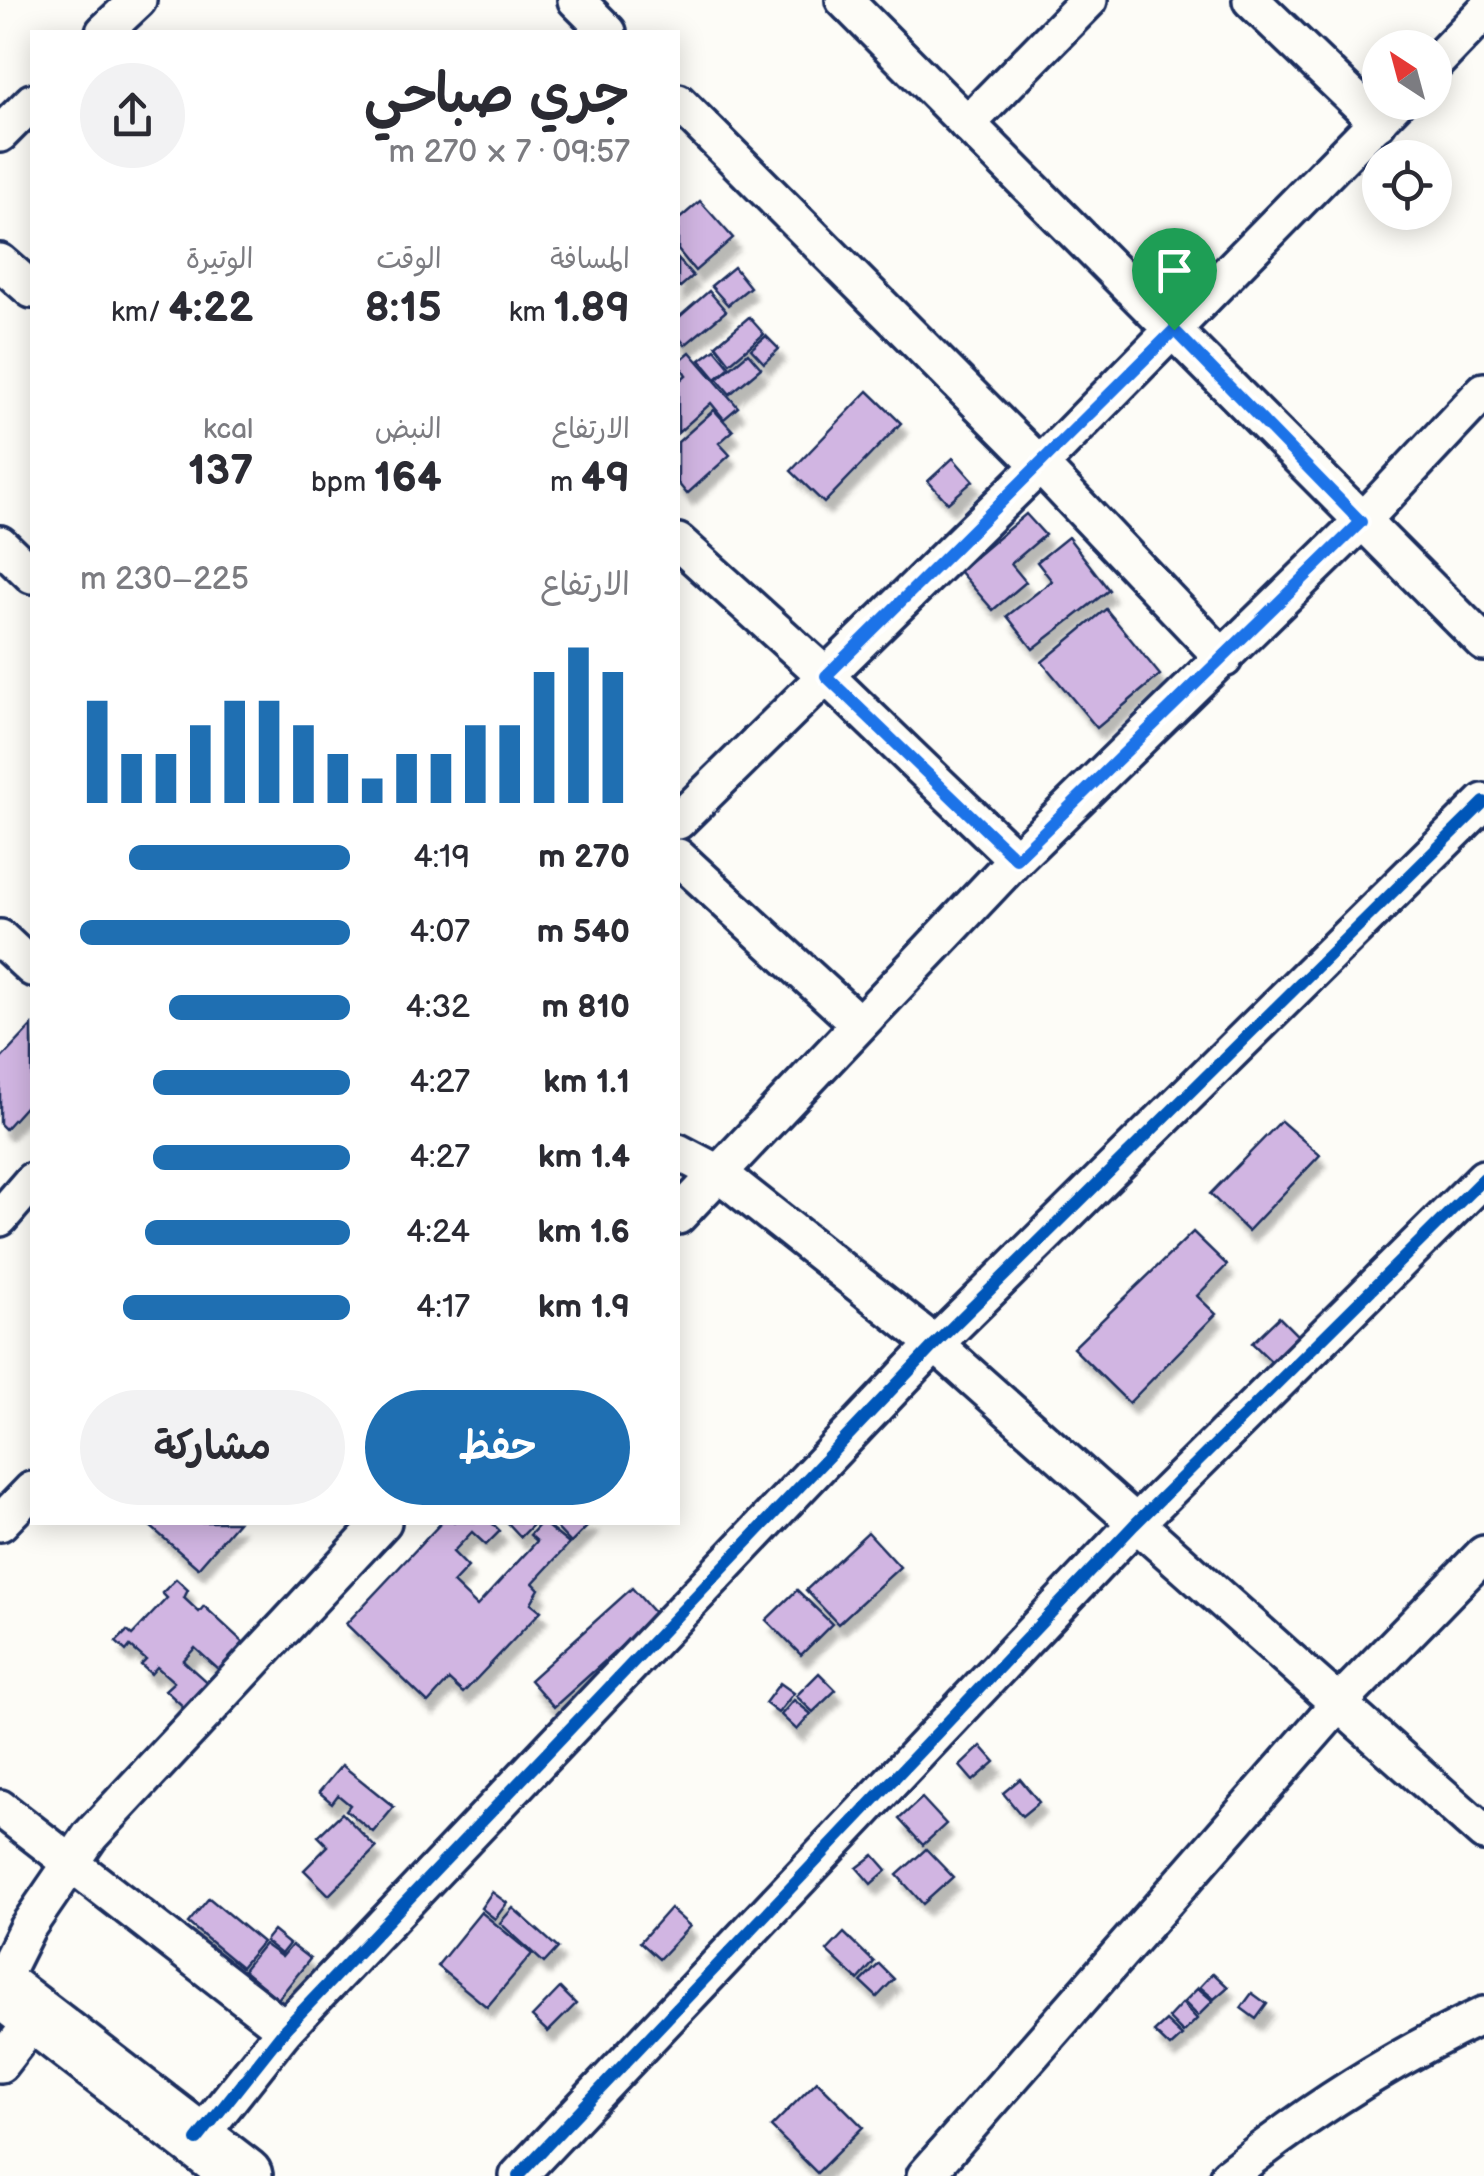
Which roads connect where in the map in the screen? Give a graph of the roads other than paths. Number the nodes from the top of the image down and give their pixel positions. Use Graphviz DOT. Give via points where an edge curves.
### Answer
graph roads {
  1 [pos="576,0"];
  2 [pos="844,0"];
  3 [pos="1089,0"];
  4 [pos="1251,0"];
  5 [pos="1484,12"];
  6 [pos="606,30"];
  7 [pos="1452,45"];
  8 [pos="1362,91"];
  9 [pos="30,104"];
  10 [pos="680,104"];
  11 [pos="1379,120"];
  12 [pos="967,124"];
  13 [pos="0,134"];
  14 [pos="0,262"];
  15 [pos="30,288"];
  16 [pos="1174,330"];
  17 [pos="1484,390"];
  18 [pos="1040,466"];
  19 [pos="1361,522"];
  20 [pos="0,544"];
  21 [pos="680,544"];
  22 [pos="30,573"];
  23 [pos="1484,643"];
  24 [pos="1224,659"];
  25 [pos="826,676"];
  26 [pos="1484,802"];
  27 [pos="680,819"];
  28 [pos="1016,859"];
  29 [pos="680,860"];
  30 [pos="0,938"];
  31 [pos="30,966"];
  32 [pos="858,1023"];
  33 [pos="680,1153"];
  34 [pos="720,1174"];
  35 [pos="1484,1178"];
  36 [pos="30,1183"];
  37 [pos="680,1214"];
  38 [pos="0,1218"];
  39 [pos="935,1344"];
  40 [pos="30,1492"];
  41 [pos="0,1523"];
  42 [pos="380,1525"];
  43 [pos="1134,1525"];
  44 [pos="1484,1554"];
  45 [pos="1339,1702"];
  46 [pos="0,1808"];
  47 [pos="1484,1833"];
  48 [pos="72,1861"];
  49 [pos="12,1995"];
  50 [pos="1484,2015"];
  51 [pos="285,2029"];
  52 [pos="0,2064"];
  53 [pos="197,2140"];
  54 [pos="244,2176"];
  55 [pos="518,2176"];
  56 [pos="925,2176"];
  57 [pos="1228,2176"];
  1 -- 6 [label="street"];
  2 -- 12 [label="street"];
  3 -- 12 [label="street"];
  4 -- 8 [label="street"];
  5 -- 7 [label="street"];
  9 -- 13 [label="street"];
  10 -- 18 [label="street"];
  11 -- 16 [label="street"];
  12 -- 16 [label="street"];
  14 -- 15 [label="street"];
  16 -- 18 [label="street"];
  16 -- 19 [label="street"];
  17 -- 19 [label="street"];
  18 -- 24 [label="street"];
  18 -- 25 [label="street"];
  19 -- 23 [label="street"];
  19 -- 24 [label="street"];
  20 -- 22 [label="street"];
  21 -- 25 [label="street"];
  24 -- 28 [label="street"];
  25 -- 27 [label="street"];
  25 -- 28 [label="street"];
  26 -- 39 [label="street"];
  28 -- 32 [label="street"];
  29 -- 32 [label="street"];
  30 -- 31 [label="street"];
  32 -- 34 [label="street"];
  33 -- 34 [label="street"];
  34 -- 37 [label="street"];
  34 -- 39 [label="street"];
  35 -- 43 [label="street"];
  36 -- 38 [label="street"];
  39 -- 43 [label="street"];
  39 -- 51 [label="street"];
  40 -- 41 [label="street"];
  42 -- 48 [label="street"];
  43 -- 45 [label="street"];
  43 -- 55 [label="street"];
  44 -- 45 [label="street"];
  45 -- 47 [label="street"];
  45 -- 56 [label="street"];
  46 -- 48 [label="street"];
  48 -- 49 [label="street" via="28,1928"];
  48 -- 51 [label="street"];
  49 -- 52 [label="street"];
  49 -- 53 [label="highway"];
  50 -- 57 [label="street" via="1425,2042 1295,2122"];
  51 -- 53 [label="street"];
  53 -- 54 [label="highway"];
}
